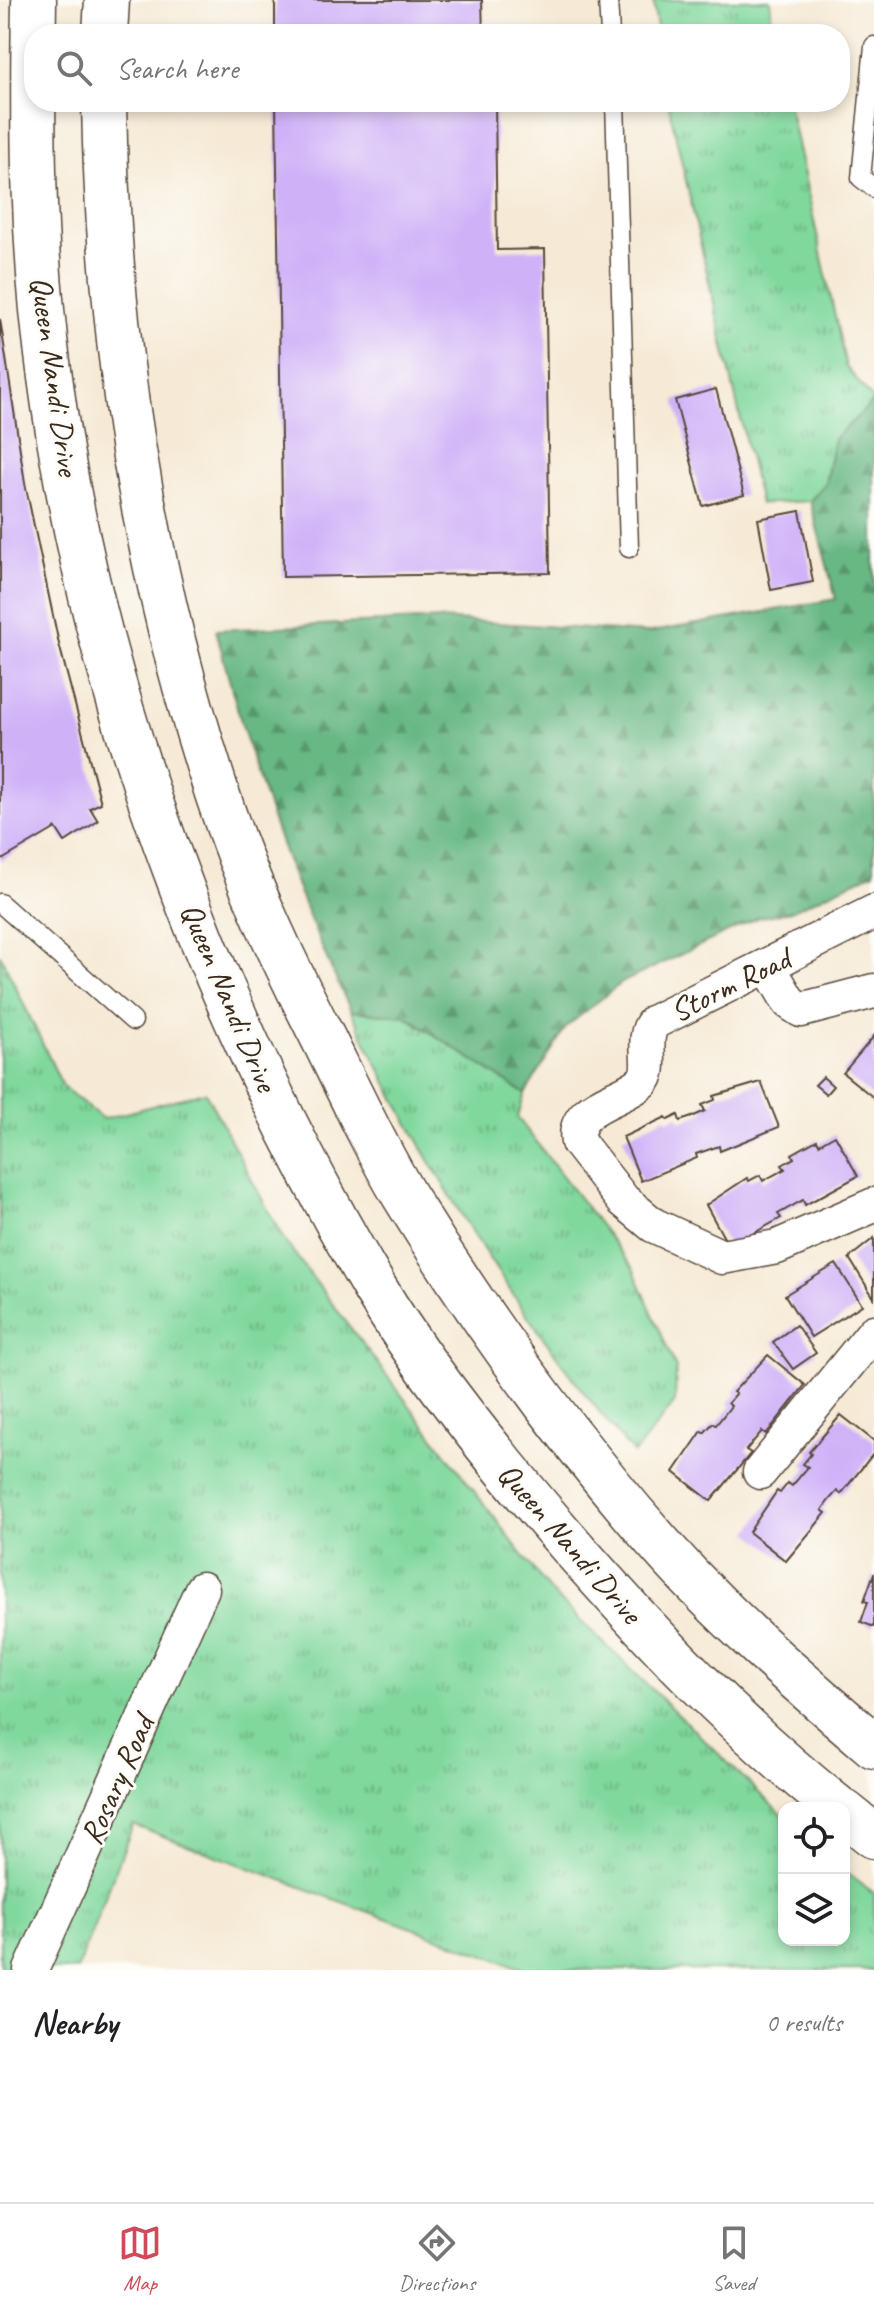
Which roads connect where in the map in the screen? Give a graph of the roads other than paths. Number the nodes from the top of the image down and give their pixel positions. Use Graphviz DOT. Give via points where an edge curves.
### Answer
graph roads {
  1 [pos="34,0"];
  2 [pos="107,0"];
  3 [pos="608,0"];
  4 [pos="34,24"];
  5 [pos="106,24"];
  6 [pos="609,24"];
  7 [pos="874,46"];
  8 [pos="33,112"];
  9 [pos="104,112"];
  10 [pos="615,112"];
  11 [pos="874,188"];
  12 [pos="629,548"];
  13 [pos="0,903"];
  14 [pos="874,912"];
  15 [pos="768,966"];
  16 [pos="874,991"];
  17 [pos="133,1021"];
  18 [pos="874,1205"];
  19 [pos="874,1332"];
  20 [pos="760,1472"];
  21 [pos="202,1589"];
  22 [pos="874,1746"];
  23 [pos="831,1802"];
  24 [pos="850,1817"];
  25 [pos="874,1836"];
  26 [pos="31,1970"];
  1 -- 4 [label="main road, Queen Nandi Drive"];
  2 -- 5 [label="main road"];
  3 -- 6 [label="lane"];
  7 -- 11 [label="lane" via="861,178"];
  8 -- 23 [label="main road, Queen Nandi Drive" via="33,186 49,370 79,539 132,745 187,901 262,1078 376,1290 489,1451 634,1618 726,1710"];
  9 -- 22 [label="main road, Queen Nandi Drive" via="106,220 123,399 152,556 218,797 276,946 404,1194 557,1420 657,1541 748,1636"];
  10 -- 12 [label="lane"];
  13 -- 17 [label="lane"];
  14 -- 15 [label="street, Storm Road"];
  15 -- 16 [label="street" via="789,1002 801,1010"];
  15 -- 18 [label="street, Storm Road" via="654,1022 646,1040 642,1081 585,1115 578,1142 623,1200 653,1225 722,1257 777,1247"];
  19 -- 20 [label="street"];
  21 -- 26 [label="street, Rosary Road"];
  24 -- 25 [label="main road"];
}
